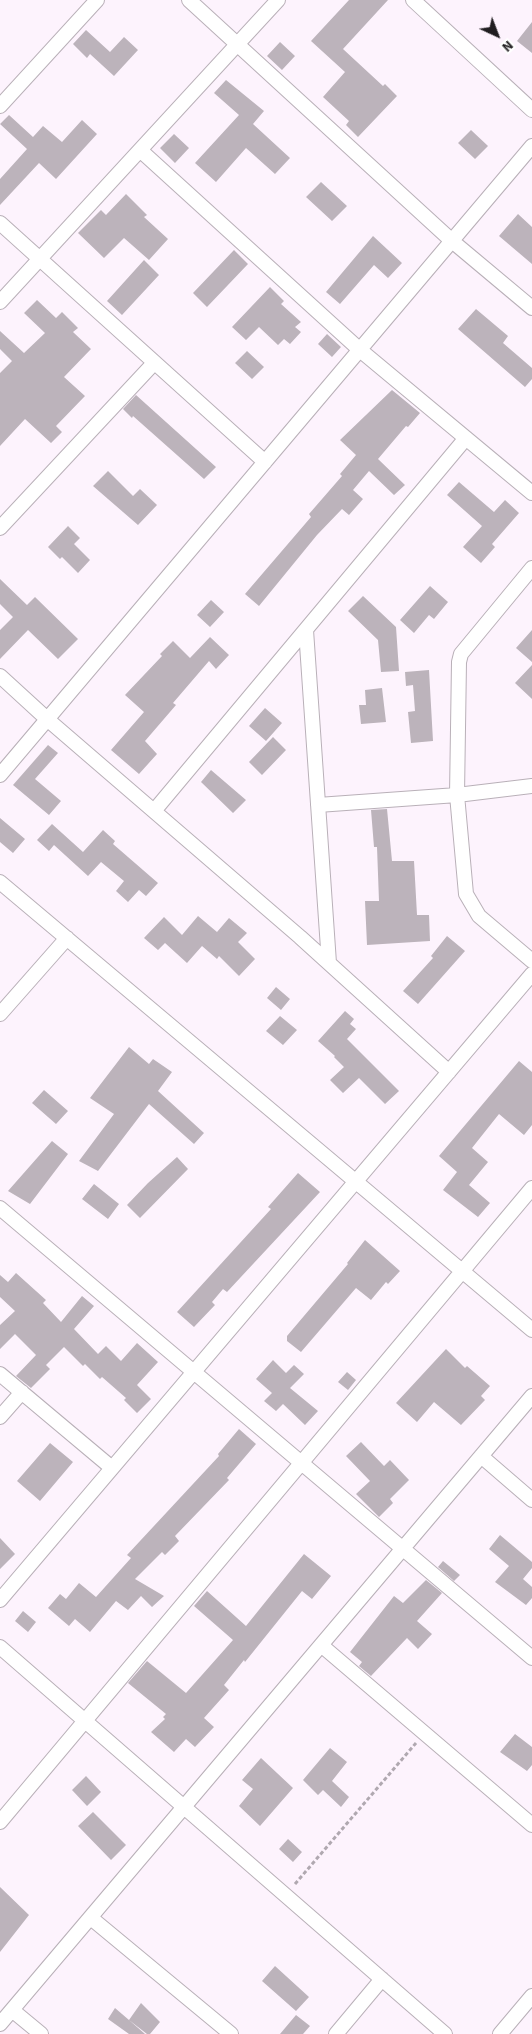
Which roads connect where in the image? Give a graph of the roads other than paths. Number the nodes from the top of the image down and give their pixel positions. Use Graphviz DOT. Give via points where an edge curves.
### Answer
graph roads {
  1 [pos="97,0"];
  2 [pos="189,0"];
  3 [pos="278,0"];
  4 [pos="413,0"];
  5 [pos="237,45"];
  6 [pos="0,106"];
  7 [pos="532,110"];
  8 [pos="532,146"];
  9 [pos="140,150"];
  10 [pos="0,223"];
  11 [pos="452,241"];
  12 [pos="40,259"];
  13 [pos="0,302"];
  14 [pos="532,308"];
  15 [pos="360,350"];
  16 [pos="154,363"];
  17 [pos="466,438"];
  18 [pos="265,462"];
  19 [pos="532,493"];
  20 [pos="0,528"];
  21 [pos="532,568"];
  22 [pos="306,630"];
  23 [pos="0,676"];
  24 [pos="47,719"];
  25 [pos="0,775"];
  26 [pos="532,786"];
  27 [pos="457,795"];
  28 [pos="318,805"];
  29 [pos="154,811"];
  30 [pos="0,882"];
  31 [pos="66,938"];
  32 [pos="532,962"];
  33 [pos="329,963"];
  34 [pos="532,974"];
  35 [pos="0,1014"];
  36 [pos="449,1072"];
  37 [pos="356,1182"];
  38 [pos="532,1188"];
  39 [pos="0,1208"];
  40 [pos="462,1271"];
  41 [pos="532,1330"];
  42 [pos="194,1372"];
  43 [pos="0,1374"];
  44 [pos="22,1392"];
  45 [pos="532,1396"];
  46 [pos="0,1417"];
  47 [pos="481,1456"];
  48 [pos="301,1463"];
  49 [pos="112,1468"];
  50 [pos="532,1500"];
  51 [pos="402,1549"];
  52 [pos="0,1600"];
  53 [pos="321,1645"];
  54 [pos="0,1647"];
  55 [pos="532,1658"];
  56 [pos="85,1721"];
  57 [pos="184,1807"];
  58 [pos="530,1820"];
  59 [pos="0,1822"];
  60 [pos="91,1918"];
  61 [pos="382,1979"];
  62 [pos="532,1996"];
  63 [pos="12,2010"];
  64 [pos="0,2024"];
  65 [pos="40,2034"];
  66 [pos="231,2034"];
  67 [pos="336,2034"];
  68 [pos="445,2034"];
  69 [pos="500,2034"];
  1 -- 6 [label="street"];
  2 -- 5 [label="street"];
  3 -- 5 [label="street"];
  4 -- 7 [label="street"];
  5 -- 9 [label="street"];
  5 -- 11 [label="street"];
  8 -- 11 [label="street"];
  9 -- 12 [label="street"];
  9 -- 15 [label="street"];
  10 -- 12 [label="street"];
  11 -- 14 [label="street"];
  11 -- 15 [label="street"];
  12 -- 13 [label="street"];
  12 -- 16 [label="street"];
  15 -- 17 [label="street"];
  15 -- 18 [label="street"];
  16 -- 18 [label="street"];
  16 -- 20 [label="street"];
  17 -- 19 [label="street"];
  17 -- 22 [label="street"];
  18 -- 24 [label="street"];
  21 -- 27 [label="street" via="461,654"];
  22 -- 28 [label="street"];
  22 -- 29 [label="street"];
  23 -- 24 [label="street"];
  24 -- 25 [label="street"];
  24 -- 29 [label="street"];
  26 -- 27 [label="street"];
  27 -- 28 [label="street"];
  27 -- 32 [label="street" via="466,894 479,916"];
  28 -- 33 [label="street"];
  29 -- 33 [label="street"];
  30 -- 31 [label="street"];
  31 -- 35 [label="street"];
  31 -- 37 [label="street"];
  33 -- 36 [label="street"];
  34 -- 36 [label="street"];
  36 -- 37 [label="street"];
  37 -- 40 [label="street"];
  37 -- 42 [label="street"];
  38 -- 40 [label="street"];
  39 -- 42 [label="street"];
  40 -- 41 [label="street"];
  40 -- 48 [label="street"];
  42 -- 48 [label="street"];
  42 -- 49 [label="street"];
  43 -- 44 [label="street"];
  44 -- 46 [label="street"];
  44 -- 49 [label="street"];
  45 -- 47 [label="street"];
  47 -- 50 [label="street"];
  47 -- 51 [label="street"];
  48 -- 51 [label="street"];
  48 -- 56 [label="street"];
  49 -- 52 [label="street"];
  51 -- 53 [label="street"];
  51 -- 55 [label="street"];
  53 -- 57 [label="street"];
  53 -- 58 [label="street"];
  54 -- 56 [label="street"];
  56 -- 57 [label="street"];
  56 -- 59 [label="street"];
  57 -- 60 [label="street"];
  57 -- 61 [label="street"];
  60 -- 63 [label="street"];
  60 -- 66 [label="street"];
  61 -- 67 [label="street"];
  61 -- 68 [label="street"];
  62 -- 69 [label="street"];
  63 -- 64 [label="street"];
  63 -- 65 [label="street"];
}
